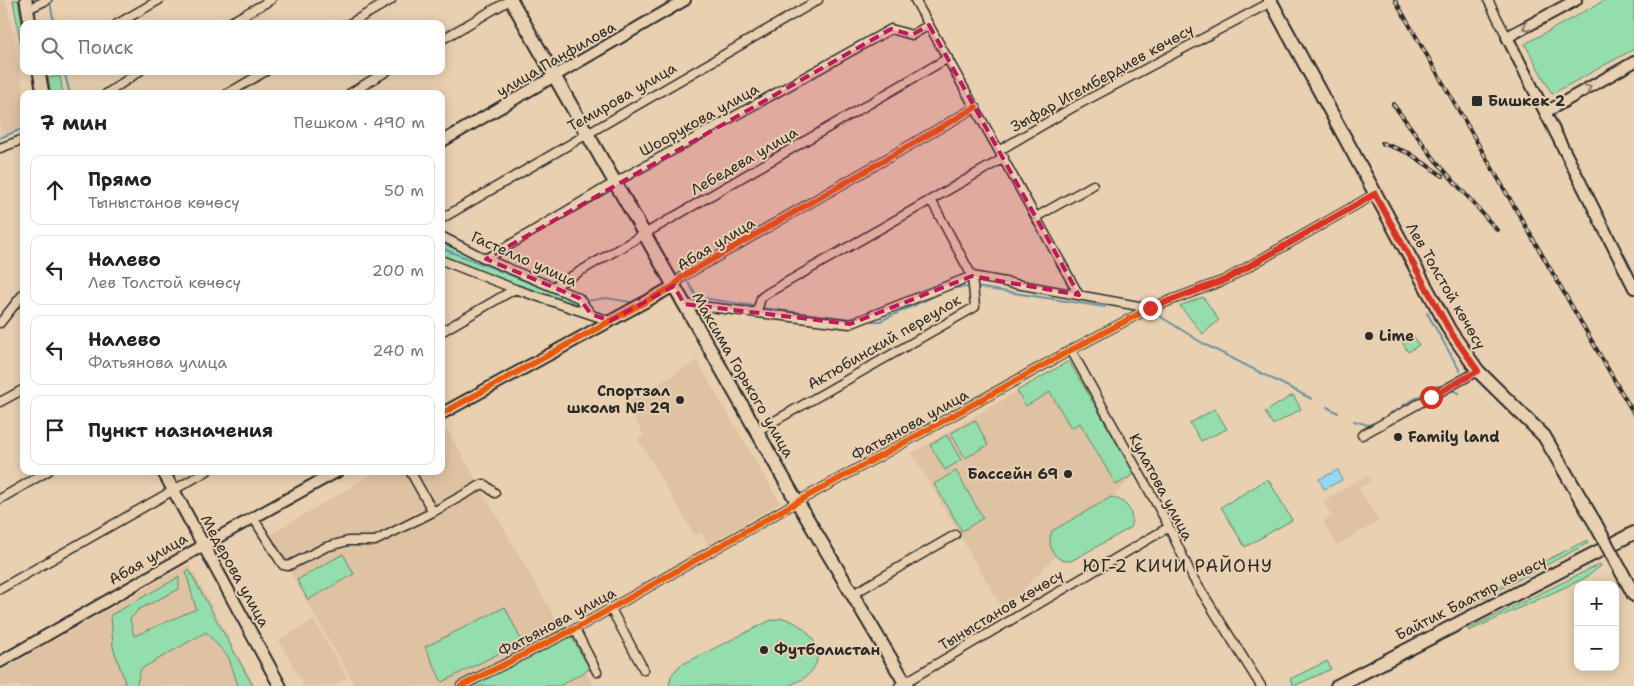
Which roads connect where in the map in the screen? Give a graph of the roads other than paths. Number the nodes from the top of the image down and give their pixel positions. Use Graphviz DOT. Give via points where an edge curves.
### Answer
graph roads {
  1 [pos="47,0"];
  2 [pos="159,0"];
  3 [pos="271,0"];
  4 [pos="391,0"];
  5 [pos="510,0"];
  6 [pos="685,0"];
  7 [pos="818,0"];
  8 [pos="915,0"];
  9 [pos="1488,0"];
  10 [pos="1576,0"];
  11 [pos="1270,1"];
  12 [pos="27,4"];
  13 [pos="29,20"];
  14 [pos="124,20"];
  15 [pos="234,20"];
  16 [pos="357,20"];
  17 [pos="930,25"];
  18 [pos="1507,37"];
  19 [pos="445,38"];
  20 [pos="948,58"];
  21 [pos="1634,62"];
  22 [pos="40,75"];
  23 [pos="134,75"];
  24 [pos="259,75"];
  25 [pos="380,75"];
  26 [pos="555,78"];
  27 [pos="42,90"];
  28 [pos="112,90"];
  29 [pos="234,90"];
  30 [pos="356,90"];
  31 [pos="976,107"];
  32 [pos="1546,112"];
  33 [pos="587,134"];
  34 [pos="20,140"];
  35 [pos="445,140"];
  36 [pos="0,148"];
  37 [pos="1000,150"];
  38 [pos="1004,158"];
  39 [pos="615,183"];
  40 [pos="1093,185"];
  41 [pos="1375,194"];
  42 [pos="931,200"];
  43 [pos="1036,216"];
  44 [pos="445,217"];
  45 [pos="644,234"];
  46 [pos="445,238"];
  47 [pos="486,259"];
  48 [pos="445,262"];
  49 [pos="972,276"];
  50 [pos="1633,282"];
  51 [pos="674,286"];
  52 [pos="553,288"];
  53 [pos="514,289"];
  54 [pos="1079,295"];
  55 [pos="20,298"];
  56 [pos="684,304"];
  57 [pos="1150,308"];
  58 [pos="756,312"];
  59 [pos="591,314"];
  60 [pos="610,321"];
  61 [pos="0,323"];
  62 [pos="445,330"];
  63 [pos="1071,350"];
  64 [pos="1478,371"];
  65 [pos="20,391"];
  66 [pos="0,402"];
  67 [pos="445,412"];
  68 [pos="756,430"];
  69 [pos="1362,435"];
  70 [pos="41,475"];
  71 [pos="165,475"];
  72 [pos="200,475"];
  73 [pos="331,475"];
  74 [pos="412,475"];
  75 [pos="174,491"];
  76 [pos="495,493"];
  77 [pos="0,499"];
  78 [pos="797,502"];
  79 [pos="433,512"];
  80 [pos="254,519"];
  81 [pos="1169,527"];
  82 [pos="1634,532"];
  83 [pos="955,535"];
  84 [pos="204,545"];
  85 [pos="0,589"];
  86 [pos="853,594"];
  87 [pos="1634,595"];
  88 [pos="611,609"];
  89 [pos="575,629"];
  90 [pos="0,662"];
  91 [pos="644,670"];
  92 [pos="597,672"];
  93 [pos="904,685"];
  94 [pos="280,686"];
  95 [pos="461,686"];
  96 [pos="1261,686"];
  97 [pos="1337,686"];
  1 -- 12 [label="street"];
  2 -- 14 [label="street"];
  3 -- 15 [label="street"];
  4 -- 16 [label="street"];
  5 -- 19 [label="street"];
  5 -- 26 [label="main road, Максима Горького улица"];
  6 -- 26 [label="street, улица Панфилова"];
  7 -- 33 [label="street, Темирова улица"];
  8 -- 17 [label="street"];
  9 -- 18 [label="street"];
  10 -- 18 [label="street, one-way"];
  11 -- 37 [label="street, Зыфар Игембердиев көчөсү"];
  11 -- 41 [label="main road, Лев Толстой көчөсү"];
  12 -- 13 [label="main road"];
  17 -- 20 [label="street"];
  17 -- 39 [label="street, Шоорукова улица" via="912,35 891,29"];
  18 -- 32 [label="street"];
  20 -- 31 [label="street"];
  20 -- 45 [label="street, Лебедева улица"];
  32 -- 21 [label="street, one-way"];
  22 -- 27 [label="main road"];
  23 -- 28 [label="street"];
  24 -- 29 [label="street"];
  25 -- 30 [label="street"];
  26 -- 33 [label="main road, Максима Горького улица"];
  26 -- 35 [label="street, улица Панфилова"];
  31 -- 37 [label="street"];
  31 -- 51 [label="street, Абая улица" via="682,277"];
  32 -- 50 [label="street"];
  33 -- 39 [label="main road, Максима Горького улица"];
  33 -- 44 [label="street, Темирова улица"];
  34 -- 36 [label="street"];
  37 -- 38 [label="street"];
  38 -- 42 [label="street"];
  38 -- 43 [label="street"];
  39 -- 45 [label="main road, Максима Горького улица"];
  39 -- 47 [label="street, Шоорукова улица"];
  40 -- 43 [label="street"];
  41 -- 57 [label="street, Фатьянова улица" via="1225,280"];
  41 -- 64 [label="main road, Лев Толстой көчөсү" via="1450,331"];
  42 -- 49 [label="street, Актюбинский переулок"];
  42 -- 58 [label="street" via="766,294"];
  43 -- 54 [label="street"];
  45 -- 51 [label="main road, Максима Горького улица"];
  45 -- 52 [label="street, Лебедева улица"];
  46 -- 47 [label="street, Гастелло улица"];
  47 -- 52 [label="street, Гастелло улица"];
  48 -- 53 [label="street, Гастелло улица"];
  49 -- 54 [label="street"];
  49 -- 58 [label="street" via="850,324"];
  49 -- 68 [label="street, Актюбинский переулок" via="975,307"];
  51 -- 56 [label="main road, Максима Горького улица"];
  51 -- 60 [label="street, Абая улица"];
  52 -- 59 [label="street, Гастелло улица" via="579,298"];
  53 -- 59 [label="street, Гастелло улица"];
  53 -- 62 [label="street"];
  54 -- 57 [label="street"];
  55 -- 61 [label="street"];
  56 -- 58 [label="street"];
  56 -- 68 [label="main road, Максима Горького улица"];
  57 -- 63 [label="street, Фатьянова улица"];
  59 -- 60 [label="street, Гастелло улица"];
  60 -- 67 [label="street, Абая улица"];
  63 -- 78 [label="street, Фатьянова улица"];
  63 -- 81 [label="street, Кулатова улица"];
  64 -- 69 [label="street"];
  64 -- 87 [label="main road, Лев Толстой көчөсү, bridge" via="1544,436"];
  65 -- 66 [label="street"];
  68 -- 78 [label="main road, Максима Горького улица"];
  70 -- 77 [label="street"];
  71 -- 75 [label="main road, Медерова улица"];
  72 -- 75 [label="street"];
  73 -- 80 [label="street, Абая улица"];
  74 -- 79 [label="street"];
  75 -- 84 [label="main road, Медерова улица"];
  75 -- 85 [label="street"];
  76 -- 79 [label="street" via="484,484"];
  78 -- 86 [label="main road, Максима Горького улица"];
  78 -- 88 [label="street, Фатьянова улица"];
  79 -- 80 [label="street" via="375,541 348,541 326,547 288,566 278,559"];
  80 -- 84 [label="street, Абая улица"];
  81 -- 93 [label="street, Тыныстанов көчөсү"];
  81 -- 96 [label="street, Кулатова улица" via="1194,578"];
  82 -- 97 [label="main road, Байтик Баатыр көчөсү"];
  83 -- 86 [label="street"];
  84 -- 90 [label="street, Абая улица"];
  84 -- 94 [label="main road, Медерова улица"];
  86 -- 93 [label="main road, Максима Горького улица"];
  88 -- 89 [label="street, Фатьянова улица"];
  88 -- 91 [label="street"];
  89 -- 92 [label="street"];
  89 -- 95 [label="street, Фатьянова улица"];
}
